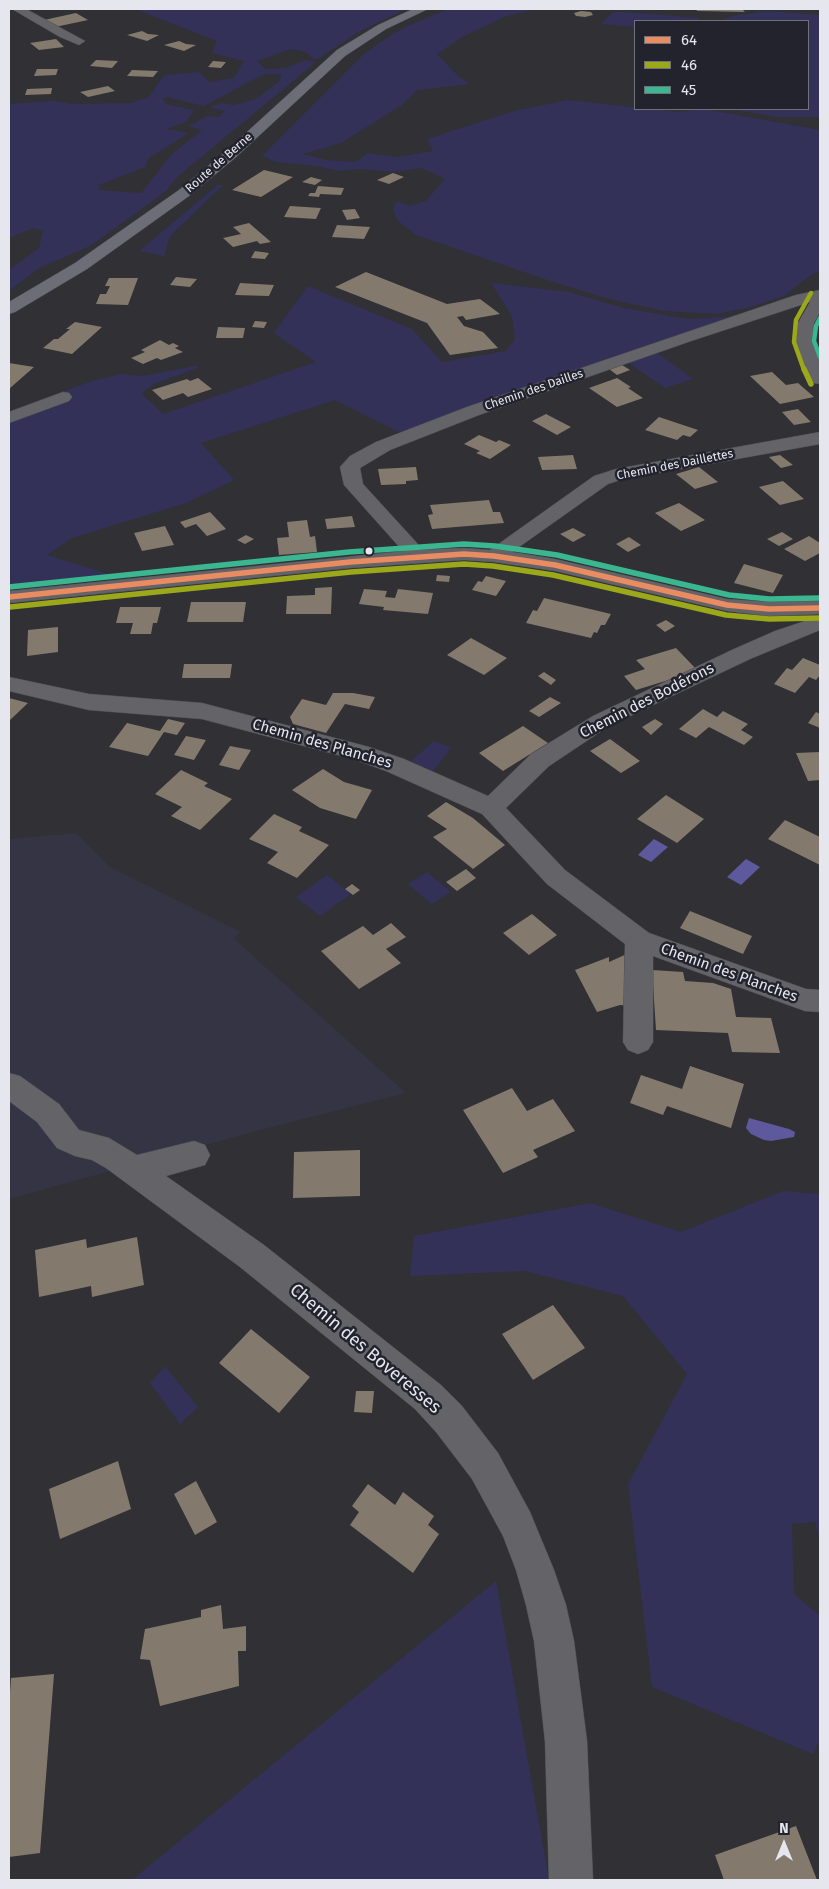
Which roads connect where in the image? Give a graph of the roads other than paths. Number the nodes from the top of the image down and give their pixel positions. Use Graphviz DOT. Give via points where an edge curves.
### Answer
graph roads {
  1 [pos="18,9"];
  2 [pos="422,9"];
  3 [pos="78,41"];
  4 [pos="820,296"];
  5 [pos="9,309"];
  6 [pos="820,379"];
  7 [pos="63,397"];
  8 [pos="9,418"];
  9 [pos="820,438"];
  10 [pos="409,546"];
  11 [pos="494,556"];
  12 [pos="9,598"];
  13 [pos="820,608"];
  14 [pos="820,623"];
  15 [pos="9,684"];
  16 [pos="491,808"];
  17 [pos="639,940"];
  18 [pos="820,1001"];
  19 [pos="638,1042"];
  20 [pos="9,1085"];
  21 [pos="194,1155"];
  22 [pos="133,1170"];
  23 [pos="571,1880"];
  1 -- 3 [label="street"];
  2 -- 5 [label="main road, Route de Berne" via="382,27 347,49 230,155 177,198 81,266"];
  4 -- 6 [label="street" via="806,323 804,342"];
  4 -- 10 [label="street, Chemin des Dailles" via="802,298 473,411 383,446 357,460 350,467 354,485"];
  7 -- 8 [label="street"];
  9 -- 11 [label="street, Chemin des Daillettes" via="601,480"];
  11 -- 12 [label="street" via="406,557"];
  11 -- 13 [label="street" via="555,565 727,605 769,609"];
  14 -- 16 [label="street, Chemin des Bodérons" via="742,654 601,721 540,760"];
  15 -- 16 [label="street, Chemin des Planches" via="89,702 202,711 360,753"];
  16 -- 17 [label="street, Chemin des Planches" via="556,877"];
  17 -- 18 [label="street, Chemin des Planches" via="805,1000"];
  17 -- 19 [label="street, Chemin des Planches"];
  20 -- 22 [label="street, Chemin des Boveresses" via="48,1112 68,1138 106,1151"];
  21 -- 22 [label="street"];
  22 -- 23 [label="street, Chemin des Boveresses" via="252,1256 428,1398 449,1419 485,1466 535,1570 554,1641 566,1741"];
}
